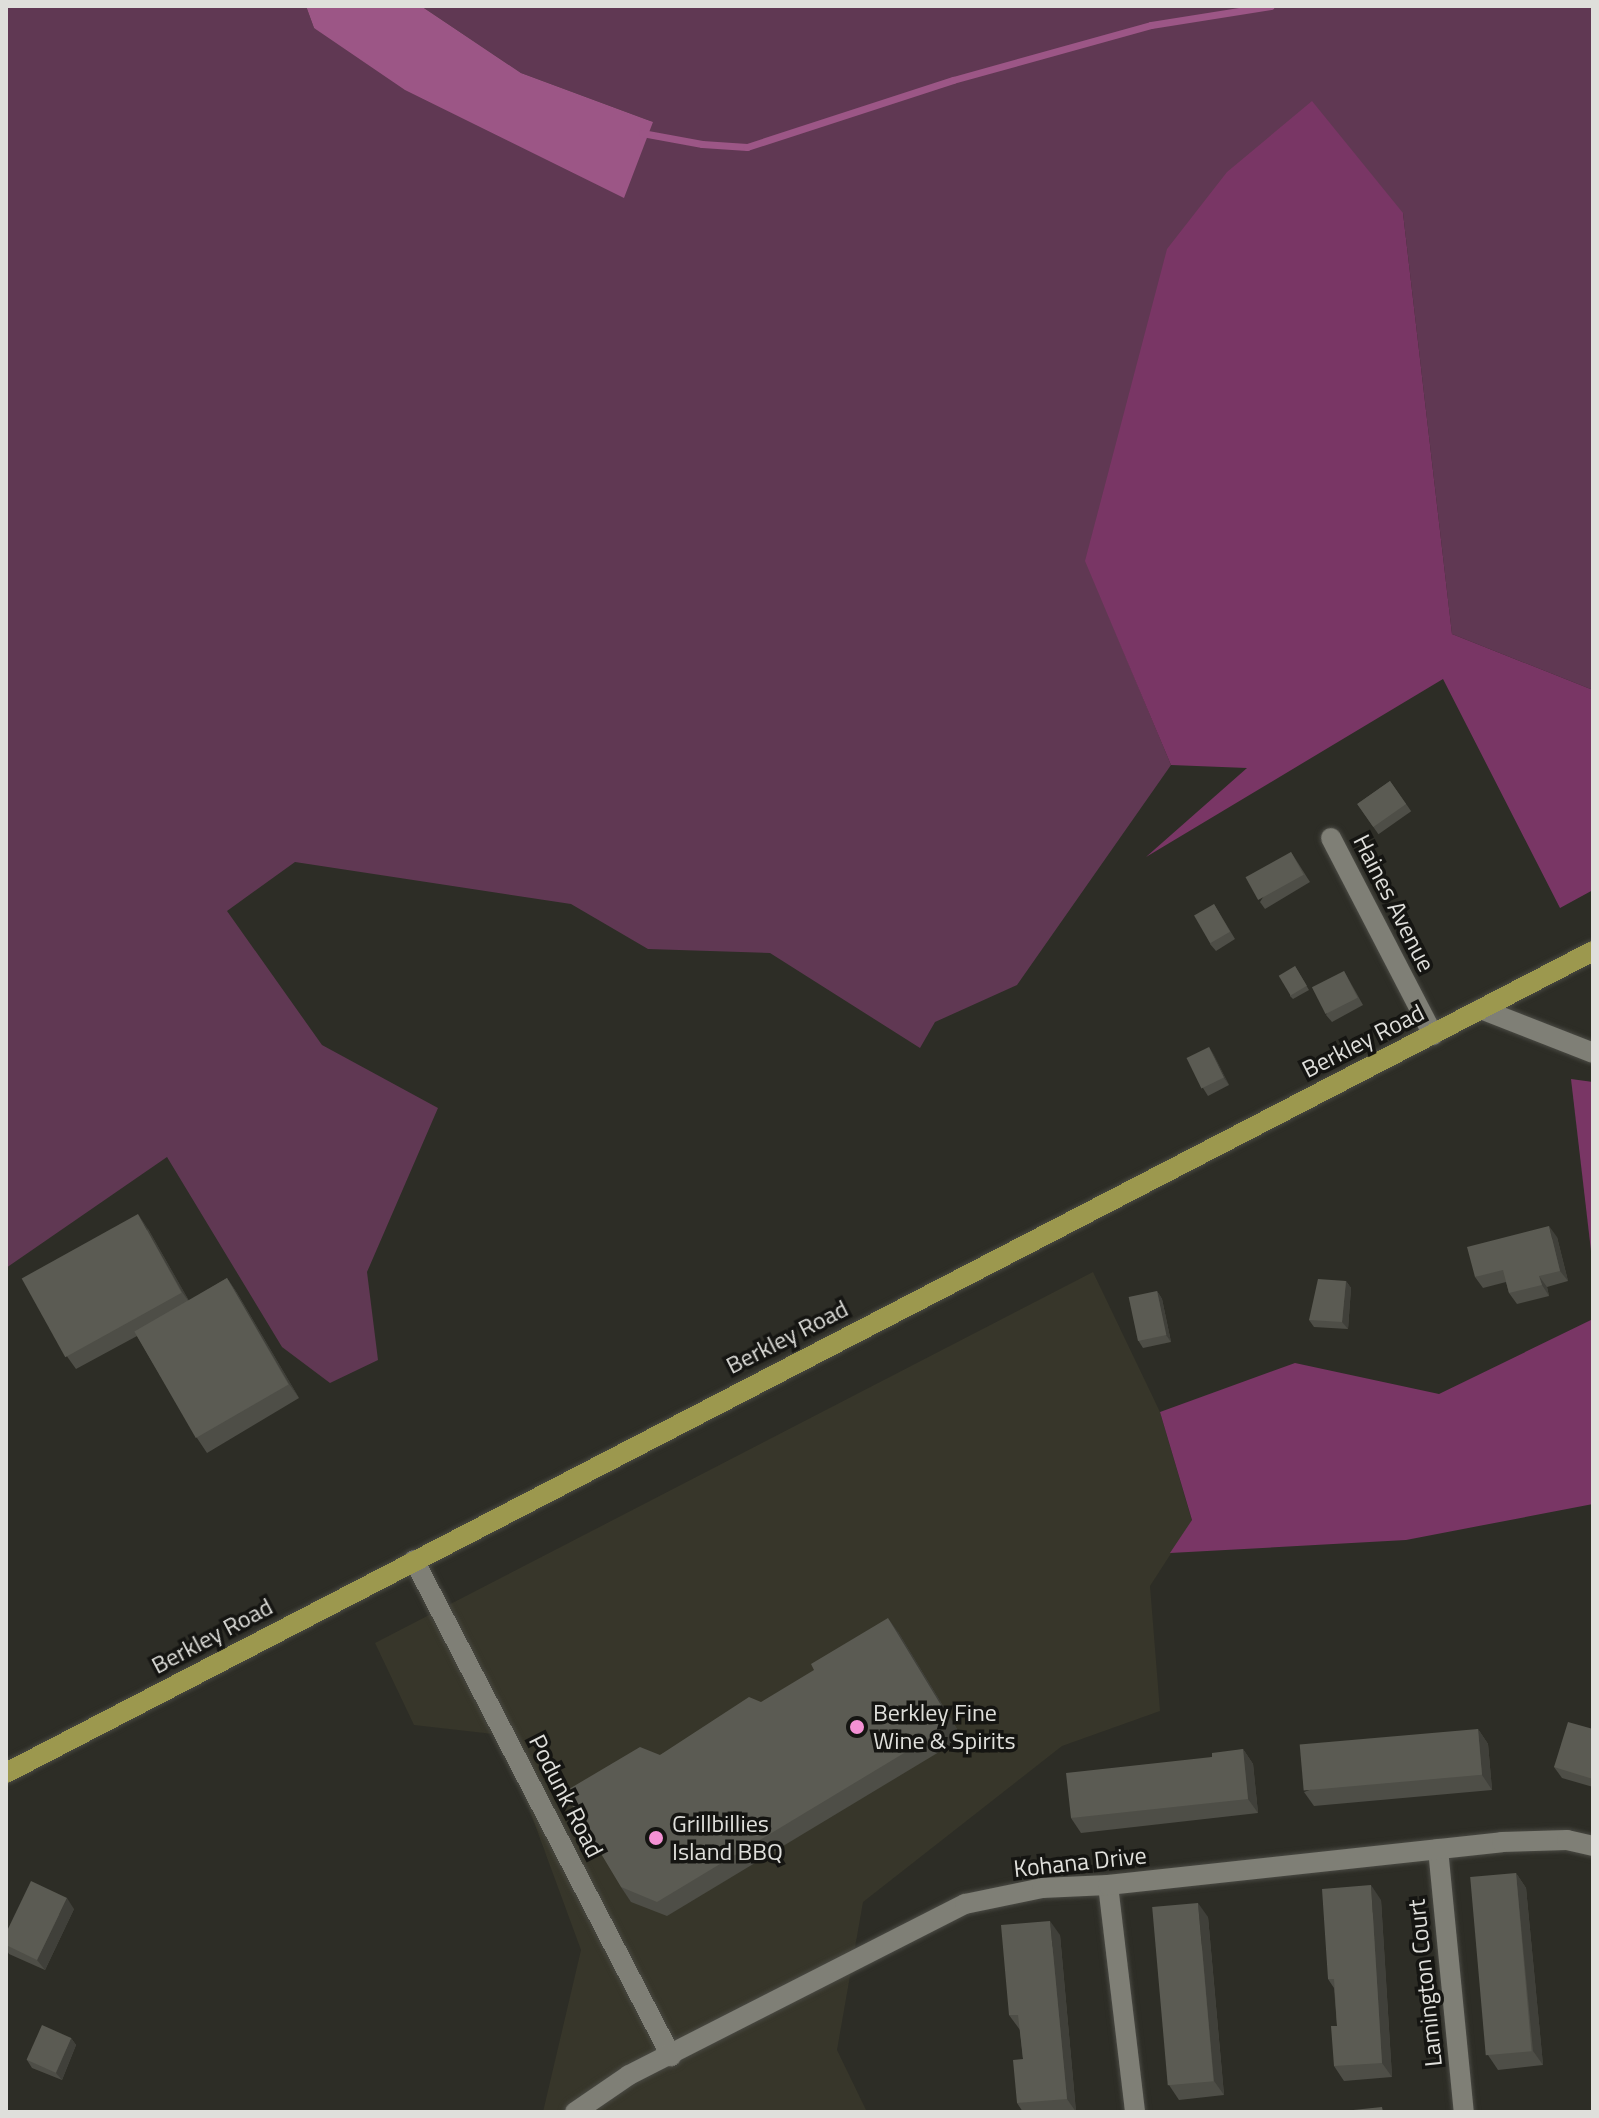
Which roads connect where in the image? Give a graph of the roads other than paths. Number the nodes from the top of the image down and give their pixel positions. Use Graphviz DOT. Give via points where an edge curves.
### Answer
graph roads {
  1 [pos="1331,838"];
  2 [pos="1593,951"];
  3 [pos="1481,1009"];
  4 [pos="1433,1035"];
  5 [pos="1593,1053"];
  6 [pos="414,1560"];
  7 [pos="6,1773"];
  8 [pos="1593,1846"];
  9 [pos="1438,1849"];
  10 [pos="1108,1885"];
  11 [pos="671,2056"];
  12 [pos="575,2112"];
  13 [pos="1135,2112"];
  14 [pos="1464,2112"];
  1 -- 4 [label="street, Haines Avenue"];
  2 -- 3 [label="main road, Berkley Road"];
  3 -- 4 [label="main road, Berkley Road"];
  3 -- 5 [label="street"];
  4 -- 6 [label="main road, Berkley Road"];
  6 -- 7 [label="main road, Berkley Road"];
  6 -- 11 [label="street, Podunk Road"];
  8 -- 9 [label="street, Kohana Drive" via="1567,1840 1515,1841"];
  9 -- 10 [label="street, Kohana Drive"];
  9 -- 14 [label="street, Lamington Court"];
  10 -- 11 [label="street, Kohana Drive" via="1042,1888 965,1904"];
  10 -- 13 [label="street"];
  11 -- 12 [label="street, Kohana Drive" via="629,2075"];
}
